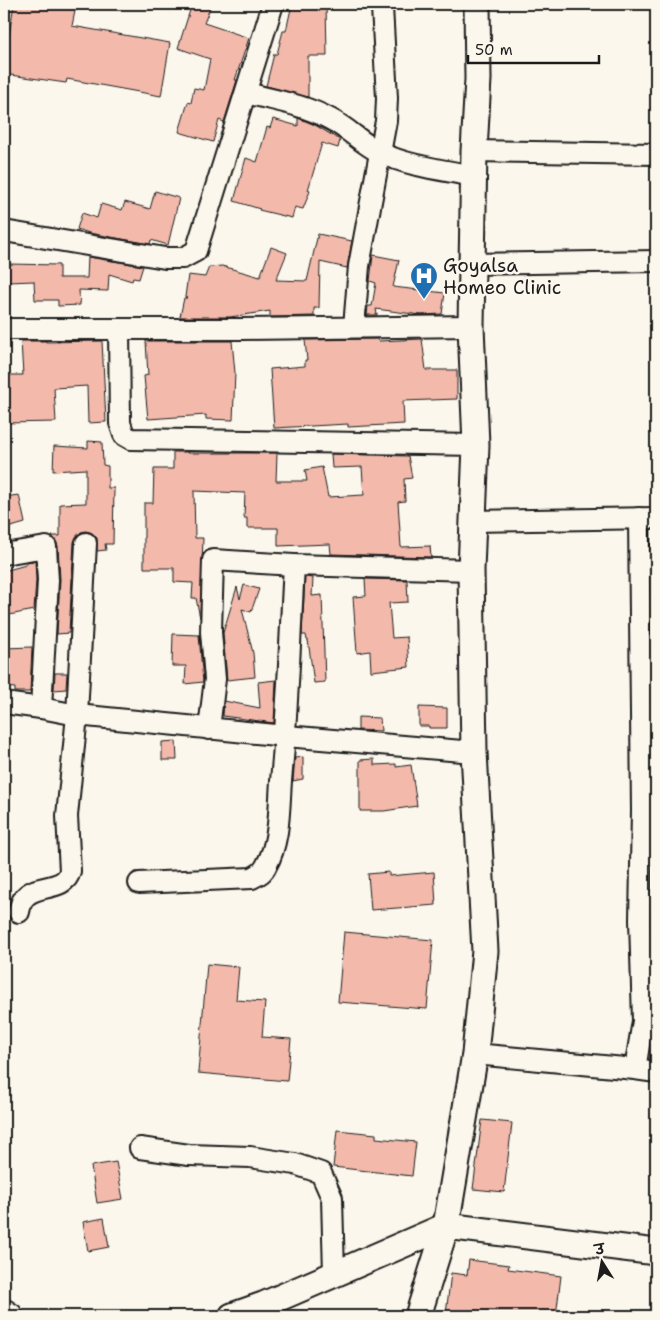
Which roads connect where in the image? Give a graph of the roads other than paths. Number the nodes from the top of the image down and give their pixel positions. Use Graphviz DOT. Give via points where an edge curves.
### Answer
graph roads {
  1 [pos="273,4"];
  2 [pos="477,4"];
  3 [pos="382,7"];
  4 [pos="246,93"];
  5 [pos="474,151"];
  6 [pos="381,153"];
  7 [pos="656,154"];
  8 [pos="474,176"];
  9 [pos="4,231"];
  10 [pos="656,261"];
  11 [pos="472,264"];
  12 [pos="471,326"];
  13 [pos="354,327"];
  14 [pos="4,329"];
  15 [pos="119,329"];
  16 [pos="476,444"];
  17 [pos="648,518"];
  18 [pos="472,521"];
  19 [pos="86,544"];
  20 [pos="4,554"];
  21 [pos="294,565"];
  22 [pos="471,570"];
  23 [pos="648,667"];
  24 [pos="4,703"];
  25 [pos="42,708"];
  26 [pos="77,715"];
  27 [pos="209,729"];
  28 [pos="286,736"];
  29 [pos="474,752"];
  30 [pos="649,811"];
  31 [pos="138,883"];
  32 [pos="18,912"];
  33 [pos="648,921"];
  34 [pos="475,1054"];
  35 [pos="635,1069"];
  36 [pos="656,1072"];
  37 [pos="140,1148"];
  38 [pos="446,1226"];
  39 [pos="656,1252"];
  40 [pos="334,1274"];
  41 [pos="4,1312"];
  42 [pos="10,1316"];
  43 [pos="232,1316"];
  44 [pos="418,1316"];
  1 -- 4 [label="street"];
  2 -- 5 [label="street" via="478,79"];
  3 -- 6 [label="street" via="387,98"];
  4 -- 6 [label="street" via="315,111"];
  4 -- 9 [label="street" via="196,251 184,258 165,258"];
  5 -- 7 [label="street"];
  5 -- 8 [label="street"];
  6 -- 8 [label="street"];
  6 -- 13 [label="street" via="360,266"];
  8 -- 11 [label="street"];
  10 -- 11 [label="street"];
  11 -- 12 [label="street"];
  12 -- 13 [label="street"];
  12 -- 16 [label="street"];
  13 -- 15 [label="street"];
  14 -- 15 [label="street"];
  15 -- 16 [label="street" via="120,423 124,435 131,439"];
  16 -- 18 [label="street"];
  17 -- 18 [label="street"];
  17 -- 23 [label="street"];
  18 -- 22 [label="street"];
  19 -- 26 [label="street"];
  20 -- 25 [label="street" via="46,547 48,580"];
  21 -- 22 [label="street"];
  21 -- 27 [label="street" via="213,560 211,632 215,679"];
  21 -- 28 [label="street"];
  22 -- 29 [label="street"];
  23 -- 30 [label="street"];
  24 -- 25 [label="street"];
  25 -- 26 [label="street"];
  26 -- 27 [label="street"];
  26 -- 32 [label="street" via="67,816 70,871 64,882 31,892 23,899"];
  27 -- 28 [label="street"];
  28 -- 29 [label="street"];
  28 -- 31 [label="street" via="275,838 262,873 252,878"];
  29 -- 34 [label="street" via="485,951"];
  30 -- 33 [label="street"];
  33 -- 35 [label="street" via="643,1021"];
  34 -- 35 [label="street"];
  34 -- 38 [label="street"];
  35 -- 36 [label="street"];
  37 -- 40 [label="street" via="188,1155 250,1157 295,1164 321,1173 332,1198"];
  38 -- 39 [label="street"];
  38 -- 40 [label="street"];
  38 -- 44 [label="street"];
  40 -- 43 [label="street"];
  41 -- 42 [label="street"];
}
